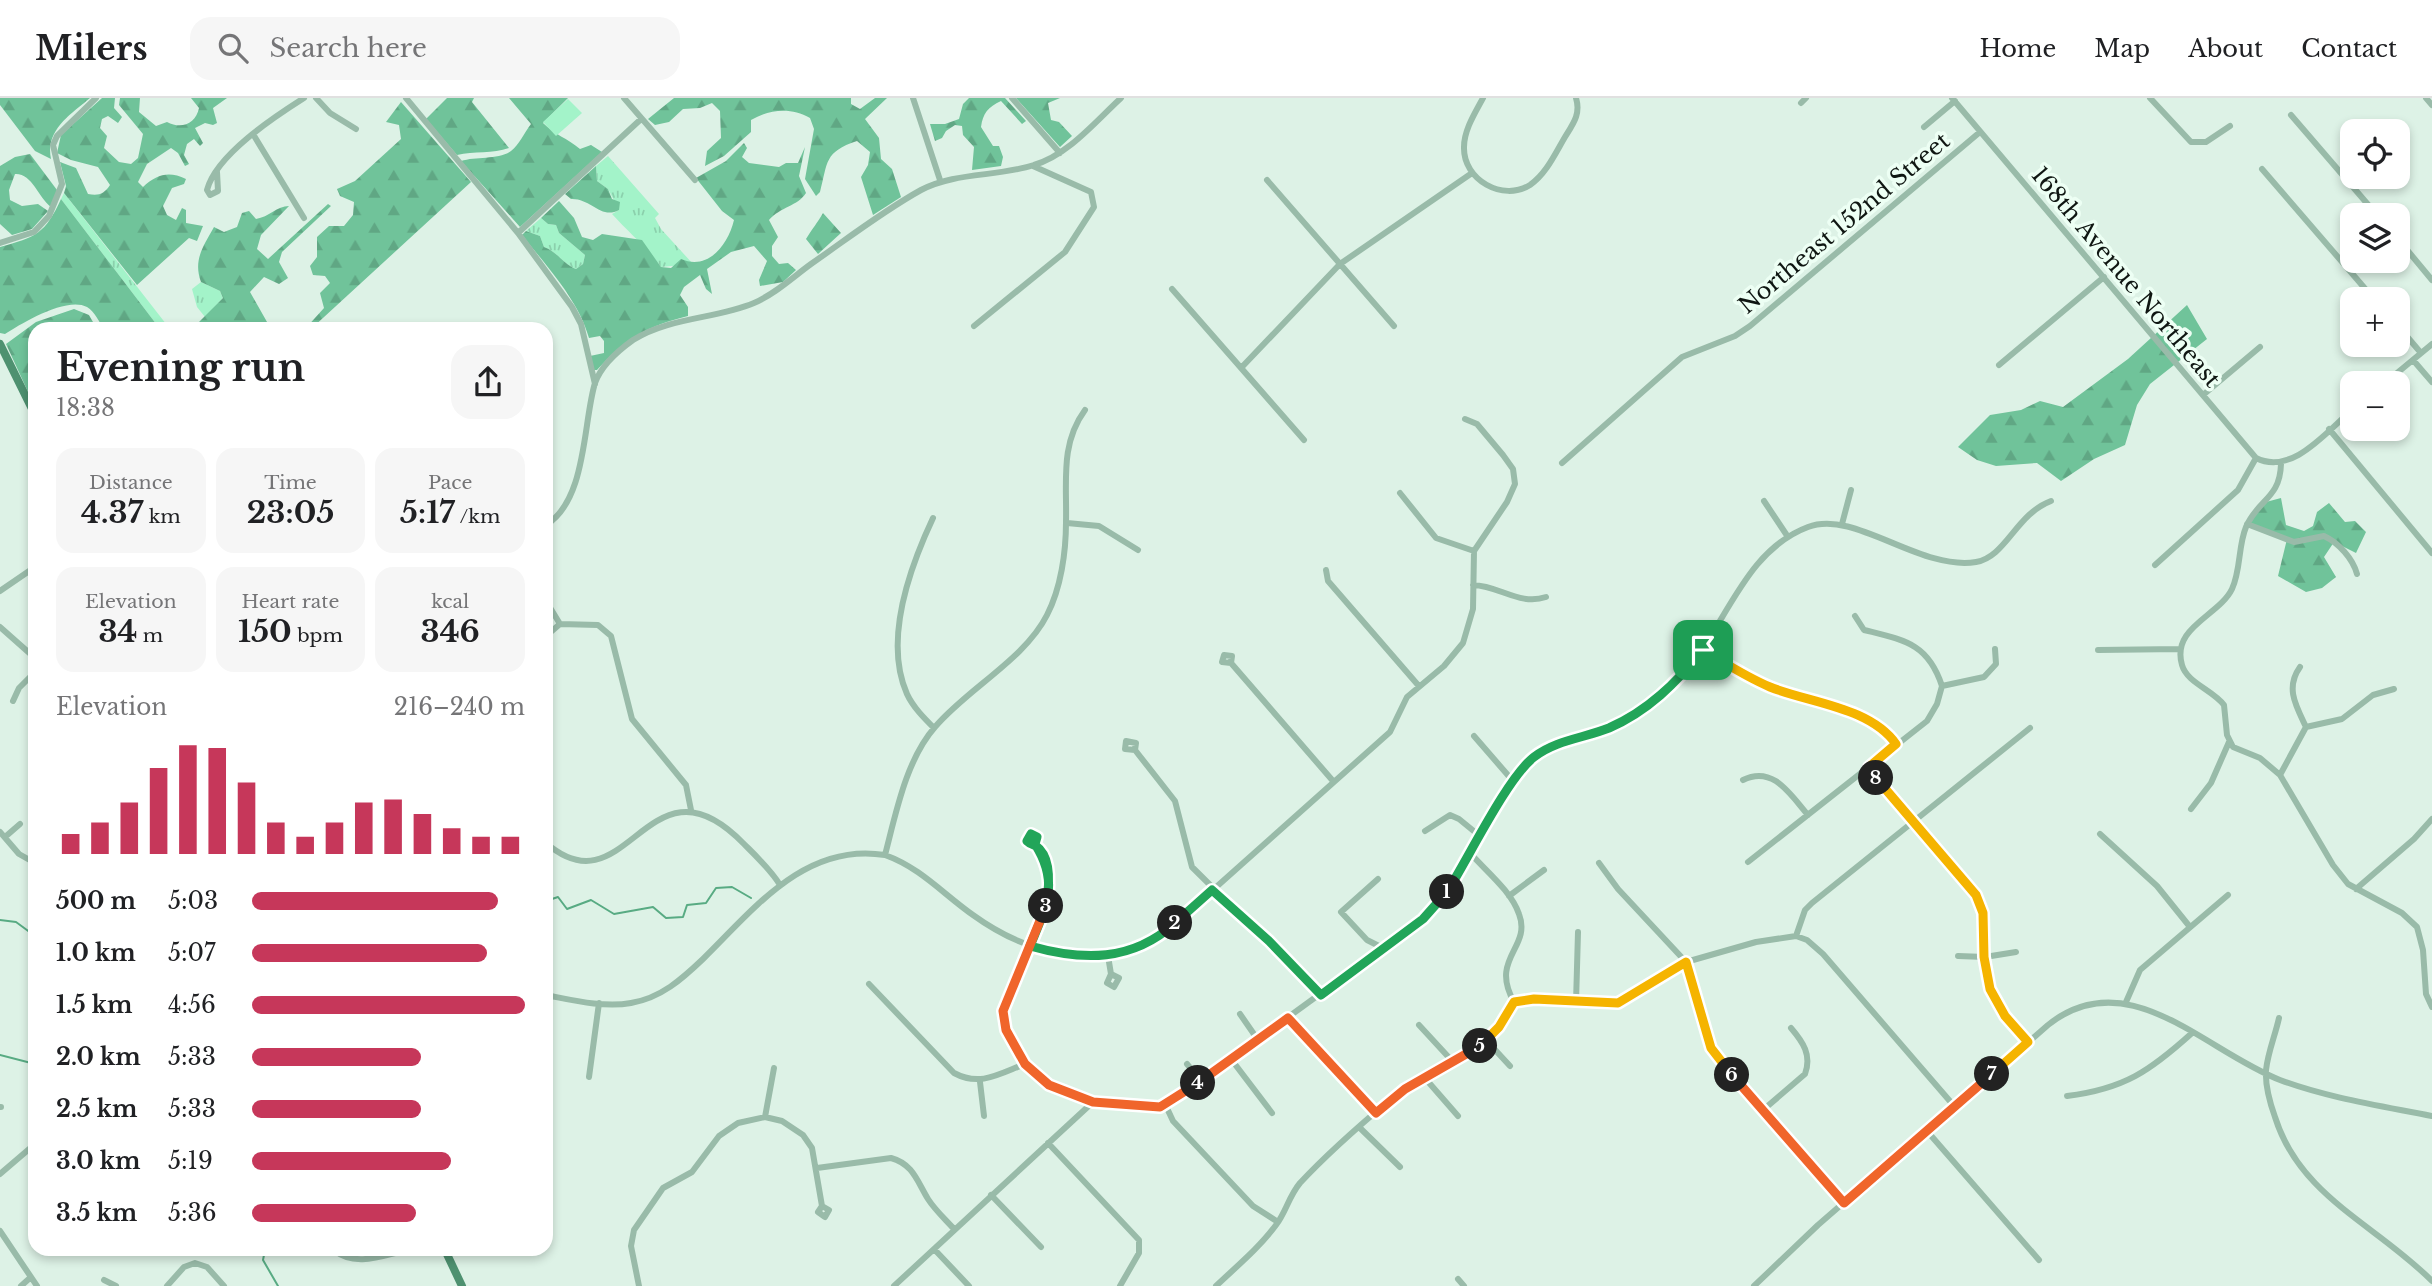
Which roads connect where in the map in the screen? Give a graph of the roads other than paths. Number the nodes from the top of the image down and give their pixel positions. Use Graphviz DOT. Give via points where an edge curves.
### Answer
graph roads {
  1 [pos="96,98"];
  2 [pos="304,98"];
  3 [pos="316,98"];
  4 [pos="406,98"];
  5 [pos="624,98"];
  6 [pos="913,98"];
  7 [pos="1012,98"];
  8 [pos="1121,98"];
  9 [pos="1483,98"];
  10 [pos="1576,98"];
  11 [pos="2150,98"];
  12 [pos="2426,98"];
  13 [pos="1954,99"];
  14 [pos="2432,105"];
  15 [pos="2291,115"];
  16 [pos="640,120"];
  17 [pos="2230,126"];
  18 [pos="1924,127"];
  19 [pos="356,129"];
  20 [pos="1980,132"];
  21 [pos="253,134"];
  22 [pos="1060,153"];
  23 [pos="1033,166"];
  24 [pos="2262,169"];
  25 [pos="217,172"];
  26 [pos="1472,173"];
  27 [pos="695,180"];
  28 [pos="940,180"];
  29 [pos="1267,180"];
  30 [pos="2367,203"];
  31 [pos="303,218"];
  32 [pos="518,233"];
  33 [pos="0,243"];
  34 [pos="2410,253"];
  35 [pos="1340,264"];
  36 [pos="2104,277"];
  37 [pos="2432,280"];
  38 [pos="2364,287"];
  39 [pos="1172,289"];
  40 [pos="974,326"];
  41 [pos="1394,326"];
  42 [pos="2410,340"];
  43 [pos="0,344"];
  44 [pos="2432,344"];
  45 [pos="2260,347"];
  46 [pos="2421,353"];
  47 [pos="2413,360"];
  48 [pos="1999,365"];
  49 [pos="1241,368"];
  50 [pos="2400,371"];
  51 [pos="2432,382"];
  52 [pos="595,384"];
  53 [pos="2203,395"];
  54 [pos="28,401"];
  55 [pos="1085,410"];
  56 [pos="1465,419"];
  57 [pos="2340,420"];
  58 [pos="2329,429"];
  59 [pos="1304,440"];
  60 [pos="2256,458"];
  61 [pos="1562,463"];
  62 [pos="2281,464"];
  63 [pos="1851,490"];
  64 [pos="1400,493"];
  65 [pos="1764,501"];
  66 [pos="2052,501"];
  67 [pos="553,518"];
  68 [pos="933,518"];
  69 [pos="1066,523"];
  70 [pos="1842,524"];
  71 [pos="2248,524"];
  72 [pos="1788,537"];
  73 [pos="2429,540"];
  74 [pos="1138,550"];
  75 [pos="1474,551"];
  76 [pos="2432,553"];
  77 [pos="2155,565"];
  78 [pos="1326,570"];
  79 [pos="28,571"];
  80 [pos="2357,574"];
  81 [pos="1473,585"];
  82 [pos="0,591"];
  83 [pos="1546,597"];
  84 [pos="553,612"];
  85 [pos="1855,616"];
  86 [pos="560,624"];
  87 [pos="0,627"];
  88 [pos="553,630"];
  89 [pos="1995,649"];
  90 [pos="2180,649"];
  91 [pos="1703,650"];
  92 [pos="2098,650"];
  93 [pos="28,652"];
  94 [pos="1231,663"];
  95 [pos="2300,667"];
  96 [pos="28,680"];
  97 [pos="1418,685"];
  98 [pos="1942,686"];
  99 [pos="2393,689"];
  100 [pos="13,701"];
  101 [pos="2306,727"];
  102 [pos="934,728"];
  103 [pos="2030,728"];
  104 [pos="1474,736"];
  105 [pos="2229,742"];
  106 [pos="1896,744"];
  107 [pos="1135,750"];
  108 [pos="1869,767"];
  109 [pos="2280,775"];
  110 [pos="1743,780"];
  111 [pos="1334,781"];
  112 [pos="1513,781"];
  113 [pos="2190,809"];
  114 [pos="691,810"];
  115 [pos="1808,815"];
  116 [pos="2432,818"];
  117 [pos="1911,821"];
  118 [pos="20,824"];
  119 [pos="1424,831"];
  120 [pos="2100,834"];
  121 [pos="2,835"];
  122 [pos="1480,838"];
  123 [pos="1035,844"];
  124 [pos="553,846"];
  125 [pos="1471,854"];
  126 [pos="885,855"];
  127 [pos="28,859"];
  128 [pos="1748,862"];
  129 [pos="1600,863"];
  130 [pos="1544,870"];
  131 [pos="1378,879"];
  132 [pos="780,885"];
  133 [pos="2356,889"];
  134 [pos="1212,890"];
  135 [pos="2228,895"];
  136 [pos="1509,896"];
  137 [pos="2190,926"];
  138 [pos="1578,932"];
  139 [pos="1796,936"];
  140 [pos="1030,946"];
  141 [pos="1383,948"];
  142 [pos="2016,952"];
  143 [pos="1108,956"];
  144 [pos="1958,956"];
  145 [pos="1984,957"];
  146 [pos="1686,962"];
  147 [pos="1111,974"];
  148 [pos="869,984"];
  149 [pos="1321,995"];
  150 [pos="553,996"];
  151 [pos="1514,1002"];
  152 [pos="2126,1002"];
  153 [pos="599,1003"];
  154 [pos="1576,1003"];
  155 [pos="2432,1007"];
  156 [pos="1240,1014"];
  157 [pos="1288,1018"];
  158 [pos="2279,1018"];
  159 [pos="1419,1025"];
  160 [pos="1791,1028"];
  161 [pos="2192,1033"];
  162 [pos="1258,1040"];
  163 [pos="1486,1040"];
  164 [pos="2028,1042"];
  165 [pos="1231,1059"];
  166 [pos="1454,1063"];
  167 [pos="1025,1064"];
  168 [pos="1187,1064"];
  169 [pos="1510,1066"];
  170 [pos="774,1068"];
  171 [pos="2266,1074"];
  172 [pos="589,1077"];
  173 [pos="1424,1077"];
  174 [pos="1201,1081"];
  175 [pos="981,1082"];
  176 [pos="2067,1096"];
  177 [pos="1093,1102"];
  178 [pos="1163,1107"];
  179 [pos="1955,1107"];
  180 [pos="1763,1110"];
  181 [pos="1272,1113"];
  182 [pos="1376,1113"];
  183 [pos="984,1116"];
  184 [pos="1458,1116"];
  185 [pos="2432,1116"];
  186 [pos="765,1117"];
  187 [pos="1360,1128"];
  188 [pos="1927,1130"];
  189 [pos="1048,1143"];
  190 [pos="28,1150"];
  191 [pos="1400,1167"];
  192 [pos="817,1168"];
  193 [pos="0,1174"];
  194 [pos="991,1195"];
  195 [pos="1844,1203"];
  196 [pos="822,1206"];
  197 [pos="1278,1222"];
  198 [pos="954,1229"];
  199 [pos="0,1231"];
  200 [pos="1041,1247"];
  201 [pos="934,1249"];
  202 [pos="344,1256"];
  203 [pos="379,1256"];
  204 [pos="448,1256"];
  205 [pos="2039,1260"];
  206 [pos="31,1277"];
  207 [pos="1458,1279"];
  208 [pos="104,1280"];
  209 [pos="2432,1282"];
  210 [pos="21,1286"];
  211 [pos="37,1286"];
  212 [pos="116,1286"];
  213 [pos="167,1286"];
  214 [pos="224,1286"];
  215 [pos="461,1286"];
  216 [pos="639,1286"];
  217 [pos="894,1286"];
  218 [pos="969,1286"];
  219 [pos="1119,1286"];
  220 [pos="1216,1286"];
  221 [pos="1464,1286"];
  222 [pos="1754,1286"];
  1 -- 33 [label="street" via="53,145 62,184 49,216 34,233"];
  2 -- 21 [label="street"];
  3 -- 19 [label="street"];
  4 -- 32 [label="street"];
  5 -- 16 [label="street"];
  6 -- 28 [label="street"];
  7 -- 22 [label="street"];
  8 -- 22 [label="street"];
  9 -- 26 [label="street" via="1465,134 1464,153"];
  10 -- 26 [label="street" via="1576,118 1552,160 1528,186 1504,191"];
  11 -- 17 [label="street" via="2191,142 2206,142"];
  12 -- 14 [label="street"];
  13 -- 18 [label="street"];
  13 -- 20 [label="street, 168th Avenue Northeast"];
  15 -- 30 [label="street"];
  16 -- 27 [label="street"];
  16 -- 32 [label="street"];
  20 -- 36 [label="street, 168th Avenue Northeast"];
  20 -- 61 [label="street, Northeast 152nd Street" via="1750,326 1682,357"];
  21 -- 25 [label="street"];
  21 -- 31 [label="street"];
  22 -- 23 [label="street"];
  23 -- 28 [label="street"];
  23 -- 40 [label="street" via="1091,192 1094,207 1065,252"];
  24 -- 38 [label="street"];
  26 -- 35 [label="street"];
  28 -- 52 [label="street" via="766,297 641,335 609,361"];
  29 -- 35 [label="street"];
  32 -- 52 [label="street" via="581,324"];
  34 -- 37 [label="street"];
  35 -- 41 [label="street"];
  35 -- 49 [label="street"];
  36 -- 48 [label="street"];
  36 -- 53 [label="street, 168th Avenue Northeast"];
  39 -- 49 [label="street"];
  42 -- 46 [label="street"];
  43 -- 54 [label="main road"];
  44 -- 46 [label="street"];
  45 -- 53 [label="street"];
  46 -- 47 [label="street"];
  47 -- 50 [label="street"];
  47 -- 51 [label="street"];
  49 -- 59 [label="street"];
  52 -- 67 [label="street" via="577,475"];
  53 -- 60 [label="street, 168th Avenue Northeast"];
  55 -- 69 [label="street" via="1067,447"];
  56 -- 75 [label="street" via="1477,424 1503,455 1513,469 1515,484"];
  57 -- 58 [label="street"];
  58 -- 62 [label="street"];
  58 -- 73 [label="street"];
  60 -- 62 [label="street"];
  60 -- 77 [label="street" via="2238,490"];
  62 -- 71 [label="street" via="2278,488"];
  63 -- 70 [label="street"];
  64 -- 75 [label="street" via="1436,538"];
  65 -- 72 [label="street"];
  66 -- 70 [label="street" via="2035,507 1990,558 1968,563 1925,557"];
  68 -- 102 [label="street" via="904,595 900,653 908,695"];
  69 -- 74 [label="street" via="1099,526"];
  69 -- 102 [label="street" via="1058,584 1039,628"];
  70 -- 72 [label="street" via="1812,525"];
  71 -- 80 [label="street" via="2294,542 2324,536 2342,549"];
  71 -- 90 [label="street" via="2231,591 2185,636"];
  72 -- 91 [label="street" via="1739,588"];
  73 -- 76 [label="street"];
  75 -- 81 [label="street"];
  78 -- 97 [label="street" via="1328,581"];
  79 -- 82 [label="street"];
  81 -- 83 [label="street" via="1491,586 1526,602"];
  81 -- 97 [label="street" via="1473,609 1463,643 1444,666"];
  84 -- 86 [label="street"];
  85 -- 98 [label="street" via="1864,630 1924,652"];
  86 -- 88 [label="street"];
  86 -- 114 [label="street" via="598,625 611,636 632,719 686,785"];
  87 -- 93 [label="street"];
  89 -- 98 [label="street" via="1996,664 1984,677"];
  90 -- 92 [label="street"];
  90 -- 105 [label="street" via="2185,671 2224,705"];
  91 -- 106 [label="street" via="1769,686 1871,721"];
  91 -- 112 [label="street" via="1677,681 1640,710 1607,728 1545,749"];
  94 -- 111 [label="street"];
  95 -- 101 [label="street" via="2291,691"];
  96 -- 100 [label="street"];
  97 -- 111 [label="street" via="1390,732"];
  98 -- 106 [label="street" via="1927,721"];
  99 -- 101 [label="street" via="2373,695 2342,719"];
  101 -- 109 [label="street"];
  102 -- 126 [label="street" via="913,763"];
  103 -- 117 [label="street"];
  104 -- 112 [label="street"];
  105 -- 109 [label="street" via="2267,762"];
  105 -- 113 [label="street" via="2211,783"];
  106 -- 108 [label="street"];
  107 -- 134 [label="street" via="1175,801 1189,862"];
  108 -- 115 [label="street"];
  108 -- 117 [label="street"];
  109 -- 133 [label="street" via="2333,865"];
  110 -- 115 [label="street" via="1761,775 1776,780"];
  111 -- 134 [label="street"];
  112 -- 122 [label="street"];
  114 -- 124 [label="street" via="659,819 616,852 578,859"];
  114 -- 132 [label="street" via="729,828"];
  115 -- 128 [label="street"];
  116 -- 133 [label="street"];
  117 -- 139 [label="street" via="1812,903"];
  117 -- 145 [label="street" via="1976,895 1983,913"];
  118 -- 121 [label="street"];
  119 -- 122 [label="street" via="1450,816"];
  120 -- 137 [label="street" via="2157,886"];
  121 -- 127 [label="street"];
  122 -- 125 [label="street"];
  123 -- 140 [label="street" via="1050,878 1046,907"];
  125 -- 136 [label="street"];
  125 -- 141 [label="street" via="1435,907"];
  126 -- 132 [label="street" via="859,853 825,860"];
  126 -- 140 [label="street" via="918,870 990,926"];
  129 -- 146 [label="street"];
  130 -- 136 [label="street"];
  131 -- 141 [label="street" via="1341,912 1367,940"];
  132 -- 153 [label="street" via="671,987 630,1003"];
  133 -- 155 [label="street" via="2402,913 2417,927 2426,994"];
  134 -- 143 [label="street" via="1151,942"];
  134 -- 149 [label="street"];
  135 -- 137 [label="street"];
  136 -- 151 [label="street" via="1521,922 1519,940 1506,968"];
  137 -- 152 [label="street" via="2140,970"];
  138 -- 154 [label="street"];
  139 -- 146 [label="street"];
  139 -- 179 [label="street" via="1823,954"];
  140 -- 143 [label="street"];
  140 -- 167 [label="street" via="1003,1011 1006,1030"];
  141 -- 149 [label="street"];
  142 -- 145 [label="street"];
  143 -- 147 [label="street"];
  144 -- 145 [label="street"];
  145 -- 164 [label="street" via="1996,1000"];
  146 -- 154 [label="street" via="1630,998"];
  146 -- 180 [label="street" via="1711,1048"];
  148 -- 175 [label="street" via="954,1073"];
  149 -- 157 [label="street"];
  150 -- 153 [label="street"];
  151 -- 154 [label="street"];
  151 -- 163 [label="street"];
  152 -- 161 [label="street"];
  152 -- 164 [label="street" via="2082,1004 2060,1015"];
  153 -- 172 [label="street"];
  156 -- 162 [label="street"];
  157 -- 162 [label="street"];
  157 -- 182 [label="street"];
  158 -- 171 [label="street"];
  159 -- 166 [label="street"];
  160 -- 180 [label="street" via="1807,1051 1805,1074"];
  161 -- 171 [label="street"];
  161 -- 176 [label="street" via="2126,1083"];
  162 -- 165 [label="street"];
  163 -- 166 [label="street"];
  163 -- 169 [label="street"];
  164 -- 179 [label="street"];
  165 -- 174 [label="street"];
  165 -- 181 [label="street"];
  166 -- 173 [label="street"];
  167 -- 175 [label="street"];
  167 -- 177 [label="street" via="1049,1085"];
  168 -- 174 [label="street"];
  170 -- 186 [label="street"];
  171 -- 185 [label="street" via="2330,1094"];
  171 -- 209 [label="street" via="2279,1130 2299,1168 2327,1197"];
  173 -- 182 [label="street"];
  173 -- 184 [label="street"];
  174 -- 178 [label="street"];
  175 -- 183 [label="street"];
  177 -- 178 [label="street"];
  177 -- 189 [label="street"];
  178 -- 197 [label="street" via="1253,1206"];
  179 -- 188 [label="street"];
  180 -- 195 [label="street"];
  182 -- 187 [label="street"];
  186 -- 192 [label="street" via="782,1121 803,1135"];
  186 -- 216 [label="street" via="727,1129 695,1170 663,1188 634,1230 631,1246"];
  187 -- 191 [label="street"];
  187 -- 197 [label="street" via="1301,1183"];
  188 -- 195 [label="street"];
  188 -- 205 [label="street"];
  189 -- 194 [label="street"];
  189 -- 219 [label="street" via="1139,1240 1138,1254"];
  190 -- 193 [label="street"];
  192 -- 196 [label="street"];
  192 -- 198 [label="street" via="891,1158 911,1169 928,1199"];
  194 -- 198 [label="street"];
  194 -- 200 [label="street"];
  195 -- 222 [label="street"];
  197 -- 220 [label="street"];
  198 -- 201 [label="street"];
  199 -- 206 [label="street"];
  201 -- 217 [label="street"];
  201 -- 218 [label="street"];
  202 -- 203 [label="street"];
  204 -- 215 [label="main road"];
  206 -- 210 [label="street"];
  206 -- 211 [label="street"];
  207 -- 221 [label="street"];
  208 -- 212 [label="street"];
  213 -- 214 [label="street" via="184,1267 195,1263 218,1276"];
}
